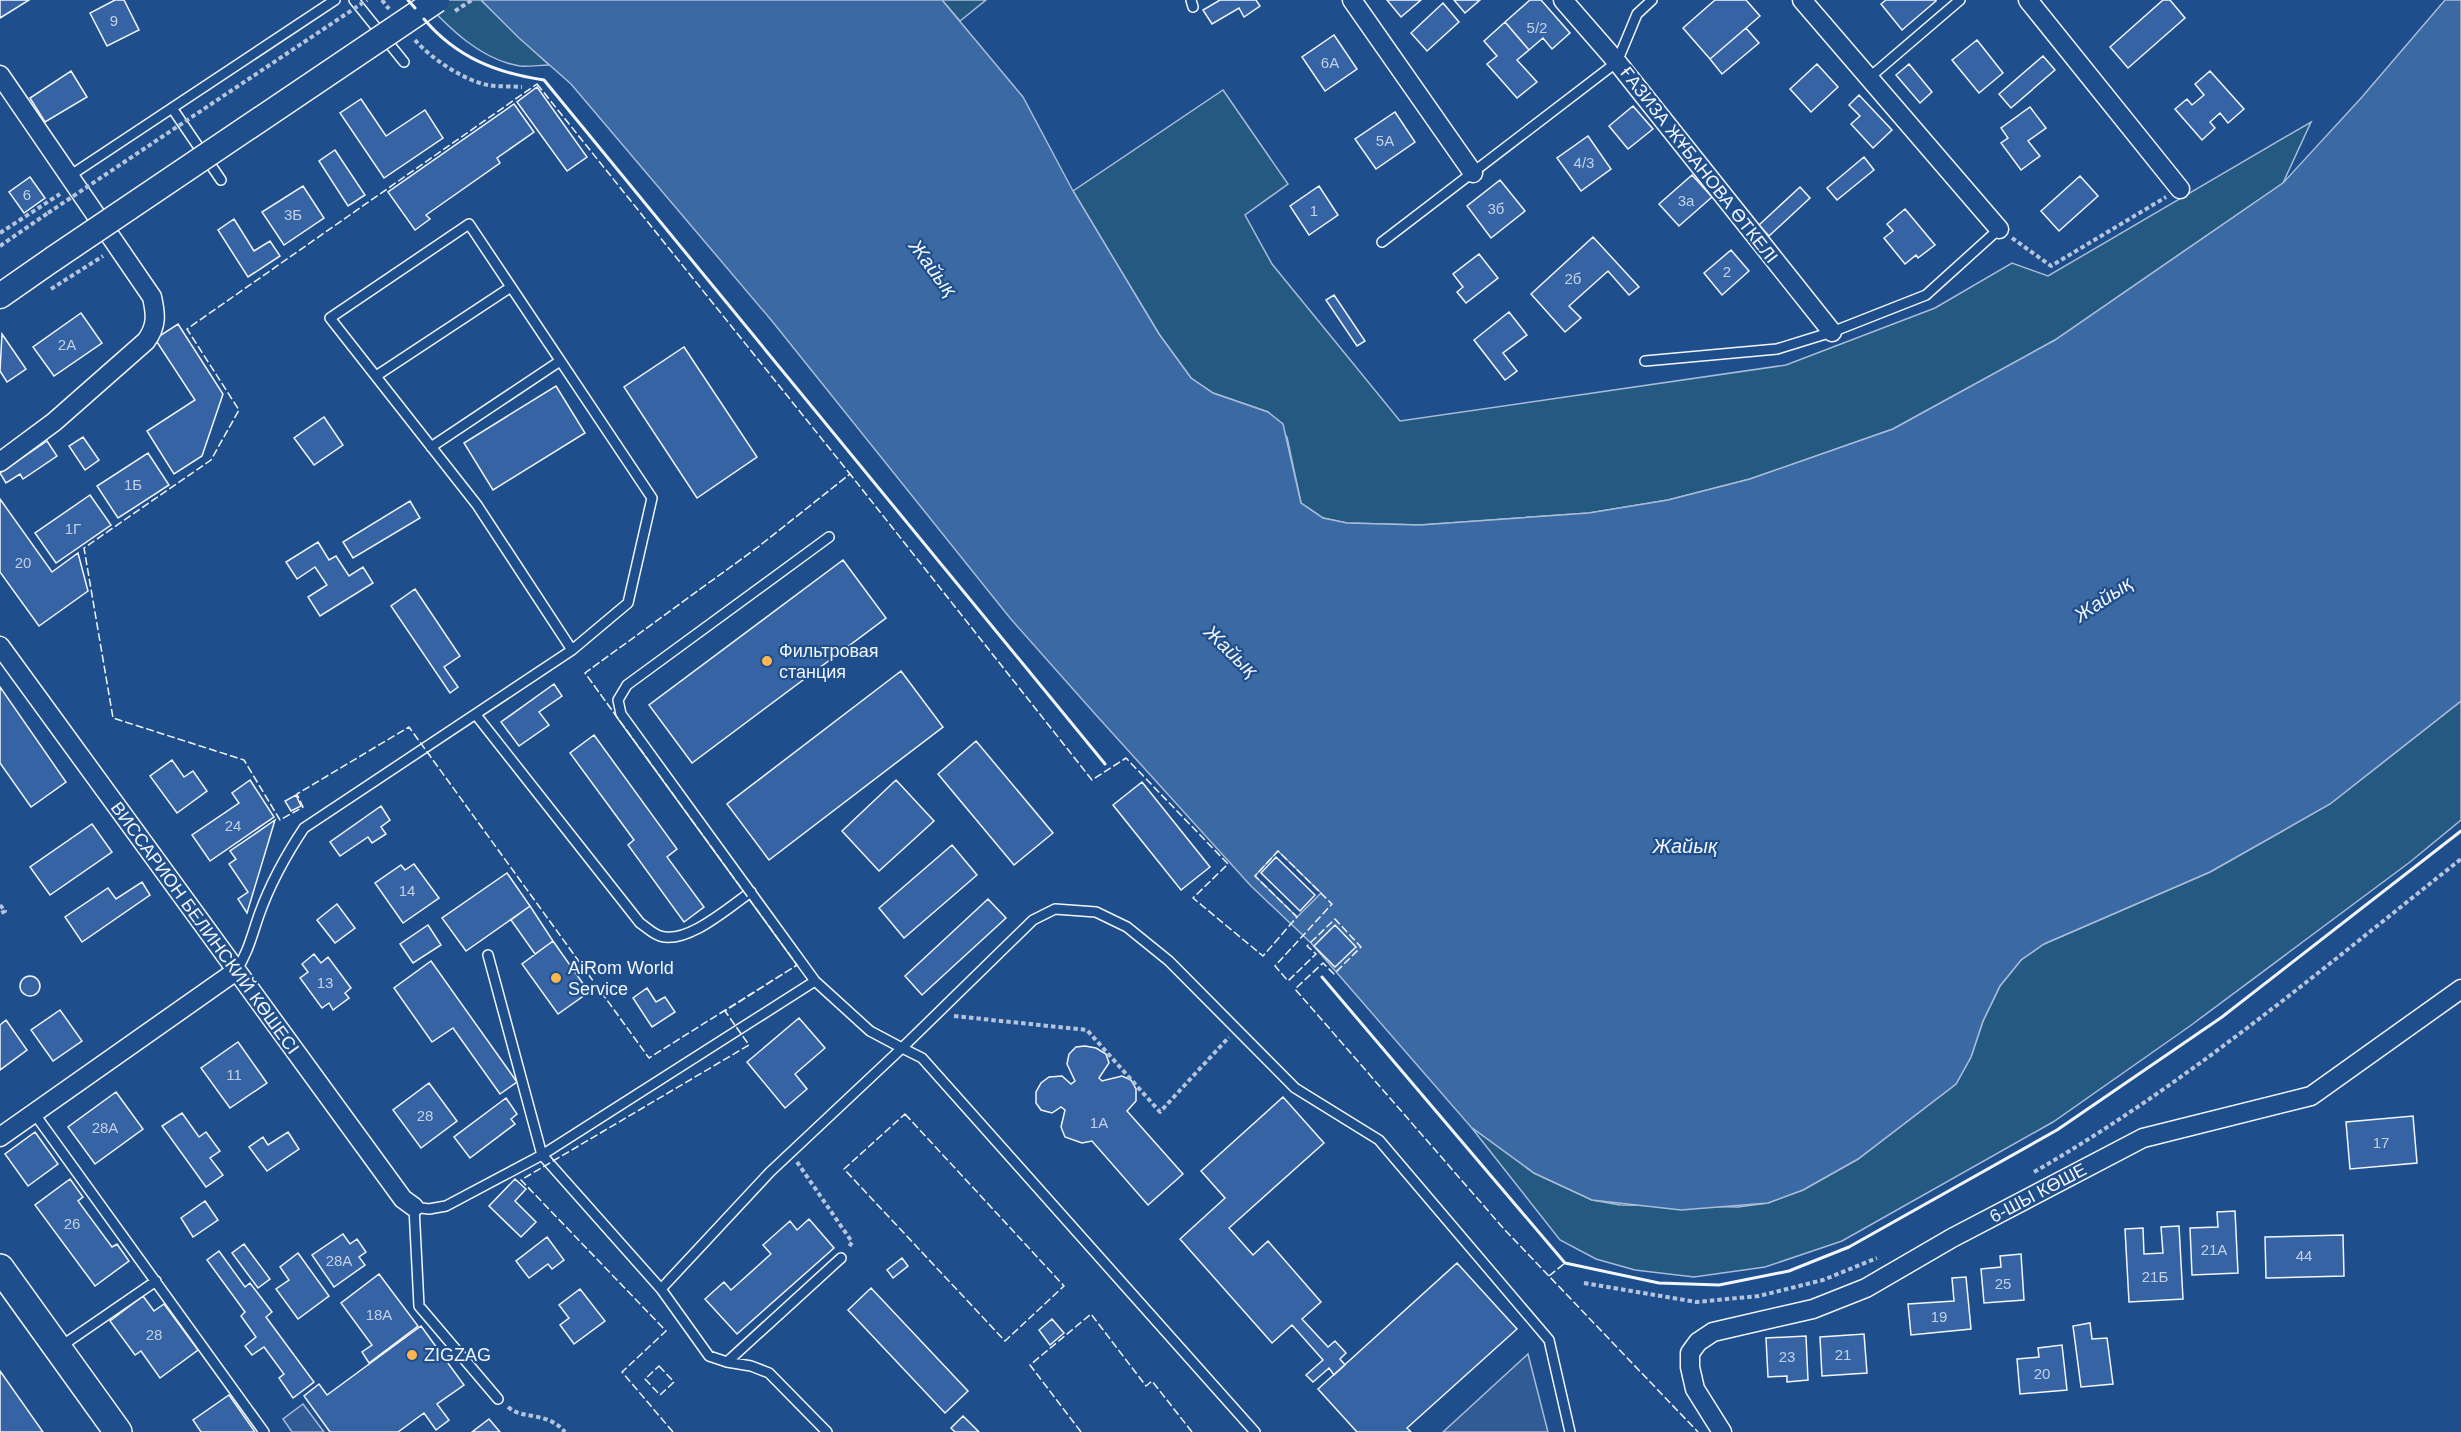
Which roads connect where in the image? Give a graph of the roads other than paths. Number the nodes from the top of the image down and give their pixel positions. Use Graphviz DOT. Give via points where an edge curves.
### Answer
graph roads {
  1 [pos="335,0"];
  2 [pos="354,0"];
  3 [pos="437,0"];
  4 [pos="1352,0"];
  5 [pos="1563,0"];
  6 [pos="1652,0"];
  7 [pos="1802,0"];
  8 [pos="1960,0"];
  9 [pos="2028,0"];
  10 [pos="404,62"];
  11 [pos="1617,62"];
  12 [pos="0,75"];
  13 [pos="1870,77"];
  14 [pos="172,108"];
  15 [pos="1473,173"];
  16 [pos="68,177"];
  17 [pos="221,180"];
  18 [pos="2180,189"];
  19 [pos="1999,230"];
  20 [pos="1382,242"];
  21 [pos="511,287"];
  22 [pos="0,296"];
  23 [pos="1832,332"];
  24 [pos="560,361"];
  25 [pos="1645,361"];
  26 [pos="376,376"];
  27 [pos="431,447"];
  28 [pos="0,462"];
  29 [pos="829,537"];
  30 [pos="0,646"];
  31 [pos="572,650"];
  32 [pos="476,715"];
  33 [pos="751,892"];
  34 [pos="488,955"];
  35 [pos="236,971"];
  36 [pos="815,981"];
  37 [pos="2461,989"];
  38 [pos="902,1048"];
  39 [pos="34,1113"];
  40 [pos="0,1137"];
  41 [pos="542,1155"];
  42 [pos="414,1207"];
  43 [pos="841,1258"];
  44 [pos="1,1271"];
  45 [pos="156,1281"];
  46 [pos="662,1289"];
  47 [pos="58,1349"];
  48 [pos="727,1362"];
  49 [pos="498,1399"];
  50 [pos="118,1432"];
  51 [pos="264,1432"];
  52 [pos="827,1432"];
  53 [pos="1255,1432"];
  54 [pos="1569,1432"];
  55 [pos="1722,1432"];
  1 -- 14 [label="lane"];
  2 -- 10 [label="lane"];
  3 -- 22 [label="main road, bridge"];
  4 -- 15 [label="street"];
  5 -- 11 [label="street, ҒАЗИЗА ЖҰБАНОВА ӨТКЕЛІ"];
  6 -- 11 [label="lane" via="1637,14"];
  7 -- 13 [label="street"];
  8 -- 13 [label="lane"];
  9 -- 18 [label="street"];
  11 -- 15 [label="lane"];
  11 -- 23 [label="street, ҒАЗИЗА ЖҰБАНОВА ӨТКЕЛІ"];
  12 -- 16 [label="street"];
  13 -- 19 [label="street"];
  14 -- 16 [label="lane"];
  14 -- 17 [label="lane"];
  15 -- 20 [label="lane"];
  16 -- 28 [label="street" via="152,297 155,329 54,422"];
  19 -- 23 [label="lane" via="1926,295"];
  21 -- 24 [label="lane"];
  21 -- 26 [label="lane"];
  21 -- 26 [label="lane" via="469,224 330,318"];
  23 -- 25 [label="lane" via="1777,349"];
  24 -- 27 [label="lane"];
  24 -- 31 [label="lane" via="652,498 628,603"];
  26 -- 27 [label="lane"];
  27 -- 31 [label="lane" via="477,505"];
  29 -- 33 [label="lane" via="627,686 618,699 621,714"];
  30 -- 35 [label="street, ВИССАРИОН БЕЛИНСКИЙ КӨШЕСІ"];
  31 -- 32 [label="lane"];
  32 -- 33 [label="lane" via="640,923 659,936 676,938 691,933"];
  32 -- 35 [label="lane" via="304,828 286,856 259,914 249,951"];
  33 -- 36 [label="lane"];
  34 -- 41 [label="lane"];
  35 -- 39 [label="street"];
  35 -- 42 [label="street, ВИССАРИОН БЕЛИНСКИЙ КӨШЕСІ" via="403,1199"];
  36 -- 38 [label="lane" via="870,1031"];
  36 -- 41 [label="lane"];
  37 -- 55 [label="street, 6-ШЫ КӨШЕ" via="2311,1096 2143,1138 1866,1288 1813,1309 1713,1332 1690,1353 1690,1367 1695,1389"];
  38 -- 46 [label="lane" via="790,1153"];
  38 -- 53 [label="lane" via="922,1058"];
  38 -- 54 [label="lane" via="1032,920 1054,909 1096,912 1126,927 1169,961 1294,1088 1378,1140 1549,1340"];
  39 -- 40 [label="street"];
  39 -- 45 [label="lane"];
  41 -- 42 [label="lane" via="446,1206"];
  41 -- 46 [label="lane"];
  42 -- 49 [label="lane" via="419,1306"];
  43 -- 48 [label="lane"];
  44 -- 47 [label="main road"];
  45 -- 47 [label="lane"];
  45 -- 51 [label="lane"];
  46 -- 48 [label="lane" via="710,1356"];
  47 -- 50 [label="main road"];
  48 -- 52 [label="lane" via="769,1373"];
}
